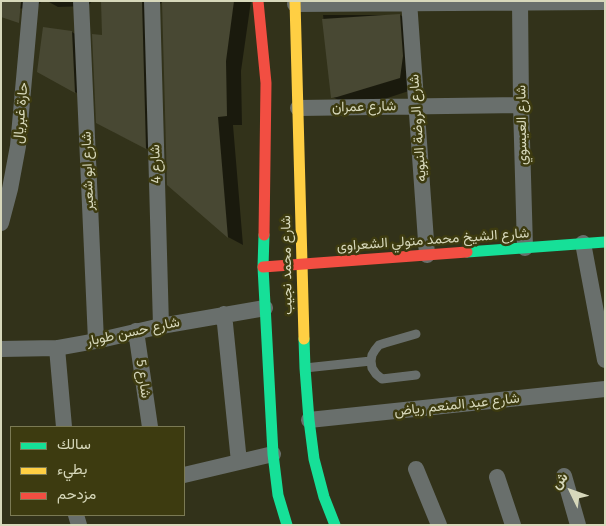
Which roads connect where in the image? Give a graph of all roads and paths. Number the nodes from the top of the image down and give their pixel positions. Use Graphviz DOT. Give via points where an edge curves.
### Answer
graph roads {
  1 [pos="31,1"];
  2 [pos="81,1"];
  3 [pos="152,1"];
  4 [pos="258,1"];
  5 [pos="409,2"];
  6 [pos="520,2"];
  7 [pos="605,2"];
  8 [pos="295,3"];
  9 [pos="521,105"];
  10 [pos="416,107"];
  11 [pos="298,108"];
  12 [pos="1,223"];
  13 [pos="605,242"];
  14 [pos="583,244"];
  15 [pos="525,248"];
  16 [pos="426,255"];
  17 [pos="302,264"];
  18 [pos="264,267"];
  19 [pos="265,308"];
  20 [pos="224,314"];
  21 [pos="161,326"];
  22 [pos="136,331"];
  23 [pos="416,334"];
  24 [pos="96,341"];
  25 [pos="57,348"];
  26 [pos="1,350"];
  27 [pos="605,360"];
  28 [pos="371,361"];
  29 [pos="305,368"];
  30 [pos="416,375"];
  31 [pos="605,389"];
  32 [pos="309,420"];
  33 [pos="64,426"];
  34 [pos="150,426"];
  35 [pos="273,454"];
  36 [pos="239,462"];
  37 [pos="416,469"];
  38 [pos="185,475"];
  39 [pos="564,476"];
  40 [pos="497,477"];
  41 [pos="287,525"];
  42 [pos="335,525"];
  43 [pos="439,525"];
  44 [pos="513,525"];
  45 [pos="578,525"];
  1 -- 12 [label="street, حارة غبريال" via="18,146"];
  2 -- 24 [label="street, شارع ابو شعير"];
  3 -- 21 [label="street, شارع 4"];
  4 -- 18 [label="main road, شارع محمد نجيب" via="266,83"];
  5 -- 6 [label="street"];
  5 -- 8 [label="street"];
  5 -- 10 [label="street, شارع الروضة النبويه"];
  6 -- 7 [label="street"];
  6 -- 9 [label="street, شارع العيسوي"];
  8 -- 11 [label="main road, شارع محمد نجيب"];
  9 -- 10 [label="street, شارع عمران"];
  9 -- 15 [label="street, شارع العيسوي"];
  10 -- 11 [label="street, شارع عمران"];
  10 -- 16 [label="street, شارع الروضة النبويه"];
  11 -- 17 [label="main road, شارع محمد نجيب"];
  13 -- 14 [label="main road, شارع الشيخ محمد متولي الشعراوى"];
  14 -- 15 [label="main road, شارع الشيخ محمد متولي الشعراوى"];
  14 -- 27 [label="street"];
  15 -- 16 [label="main road, شارع الشيخ محمد متولي الشعراوى"];
  16 -- 17 [label="main road, شارع الشيخ محمد متولي الشعراوى"];
  17 -- 18 [label="main road, شارع الشيخ محمد متولي الشعراوى"];
  17 -- 29 [label="main road, شارع محمد نجيب"];
  18 -- 19 [label="main road, شارع محمد نجيب"];
  19 -- 20 [label="street, شارع حسن طوبار"];
  19 -- 35 [label="main road, شارع محمد نجيب"];
  20 -- 21 [label="street, شارع حسن طوبار"];
  20 -- 36 [label="street"];
  21 -- 22 [label="street, شارع حسن طوبار"];
  22 -- 24 [label="street, شارع حسن طوبار"];
  22 -- 34 [label="street, شارع 5"];
  23 -- 28 [label="lane" via="380,345"];
  24 -- 25 [label="street, شارع حسن طوبار"];
  25 -- 26 [label="street, شارع حسن طوبار"];
  25 -- 33 [label="street"];
  28 -- 29 [label="lane"];
  28 -- 30 [label="lane" via="372,368 382,378"];
  29 -- 32 [label="main road, شارع محمد نجيب"];
  31 -- 32 [label="street, شارع عبد المنعم رياض"];
  32 -- 42 [label="main road, شارع محمد نجيب" via="314,459"];
  35 -- 36 [label="street"];
  35 -- 41 [label="main road, شارع محمد نجيب" via="278,496"];
  36 -- 38 [label="street"];
  37 -- 43 [label="street"];
  39 -- 45 [label="street"];
  40 -- 44 [label="street"];
}
